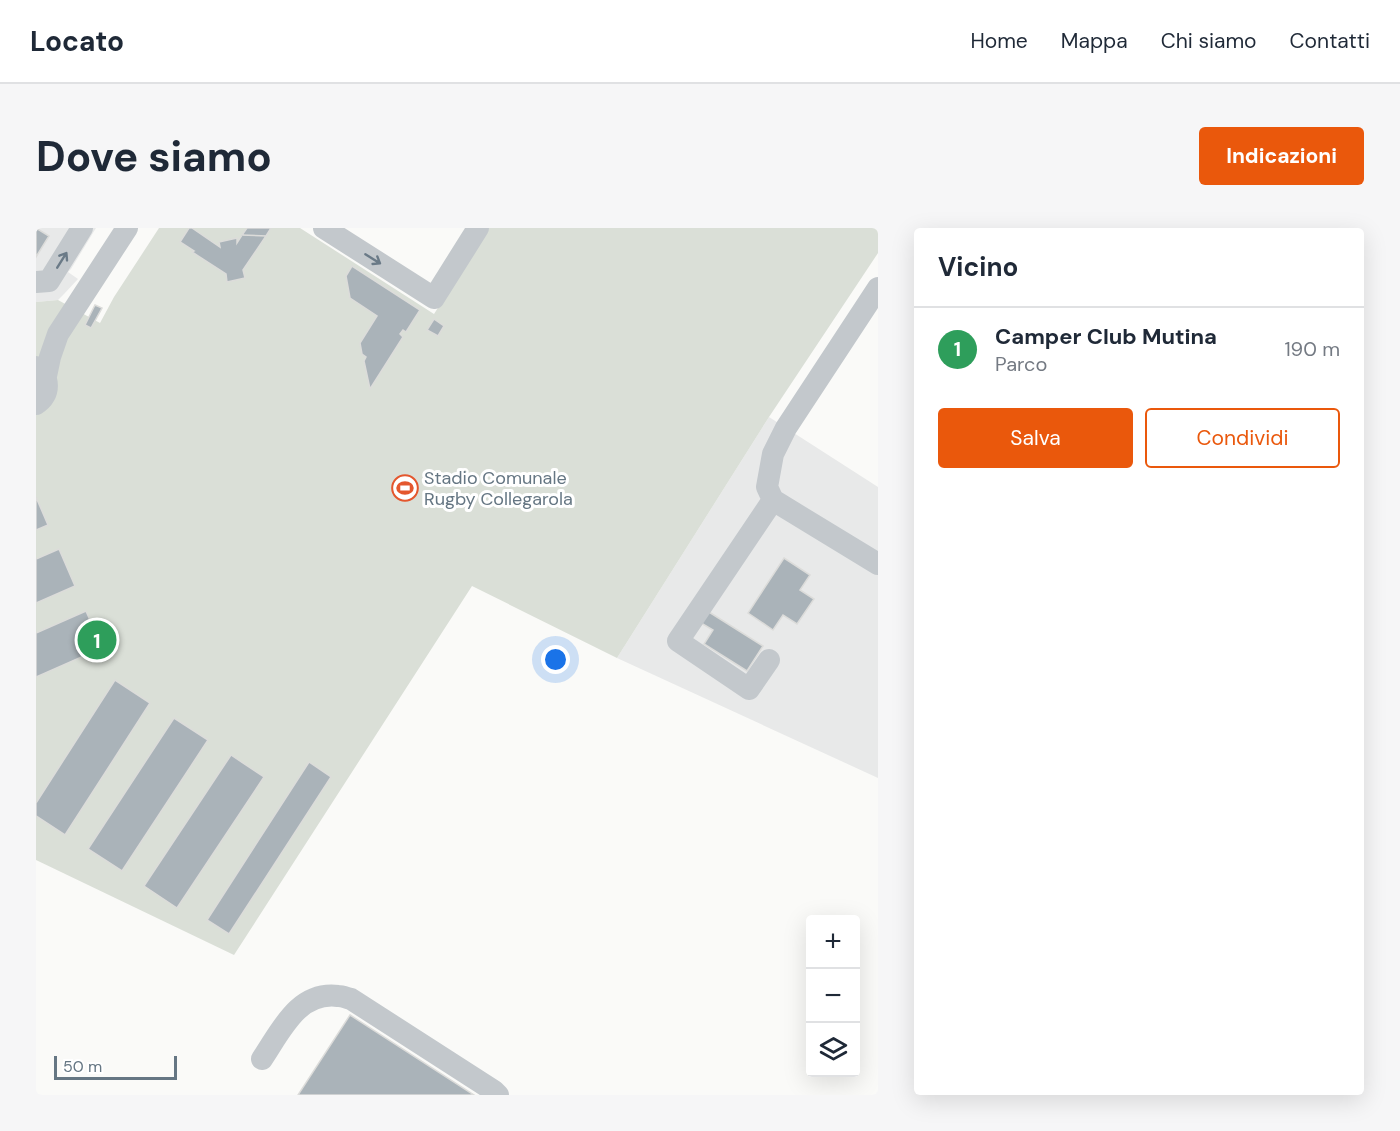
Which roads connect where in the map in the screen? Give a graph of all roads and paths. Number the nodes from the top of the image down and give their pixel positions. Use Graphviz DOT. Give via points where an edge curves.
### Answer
graph roads {
  1 [pos="127,228"];
  2 [pos="324,228"];
  3 [pos="478,228"];
  4 [pos="74,231"];
  5 [pos="36,282"];
  6 [pos="878,288"];
  7 [pos="58,334"];
  8 [pos="36,352"];
  9 [pos="41,372"];
  10 [pos="36,404"];
  11 [pos="773,500"];
  12 [pos="878,564"];
  13 [pos="769,660"];
  14 [pos="262,1059"];
  15 [pos="498,1095"];
  1 -- 7 [label="street"];
  2 -- 3 [label="street, one-way" via="434,298"];
  5 -- 4 [label="street, one-way" via="49,281"];
  6 -- 11 [label="street" via="773,454 767,487"];
  7 -- 8 [label="street"];
  7 -- 9 [label="street"];
  9 -- 10 [label="street" via="48,388"];
  11 -- 12 [label="street"];
  11 -- 13 [label="street" via="678,641 749,689"];
  14 -- 15 [label="street" via="296,1010 310,1000 338,996 351,999"];
}
